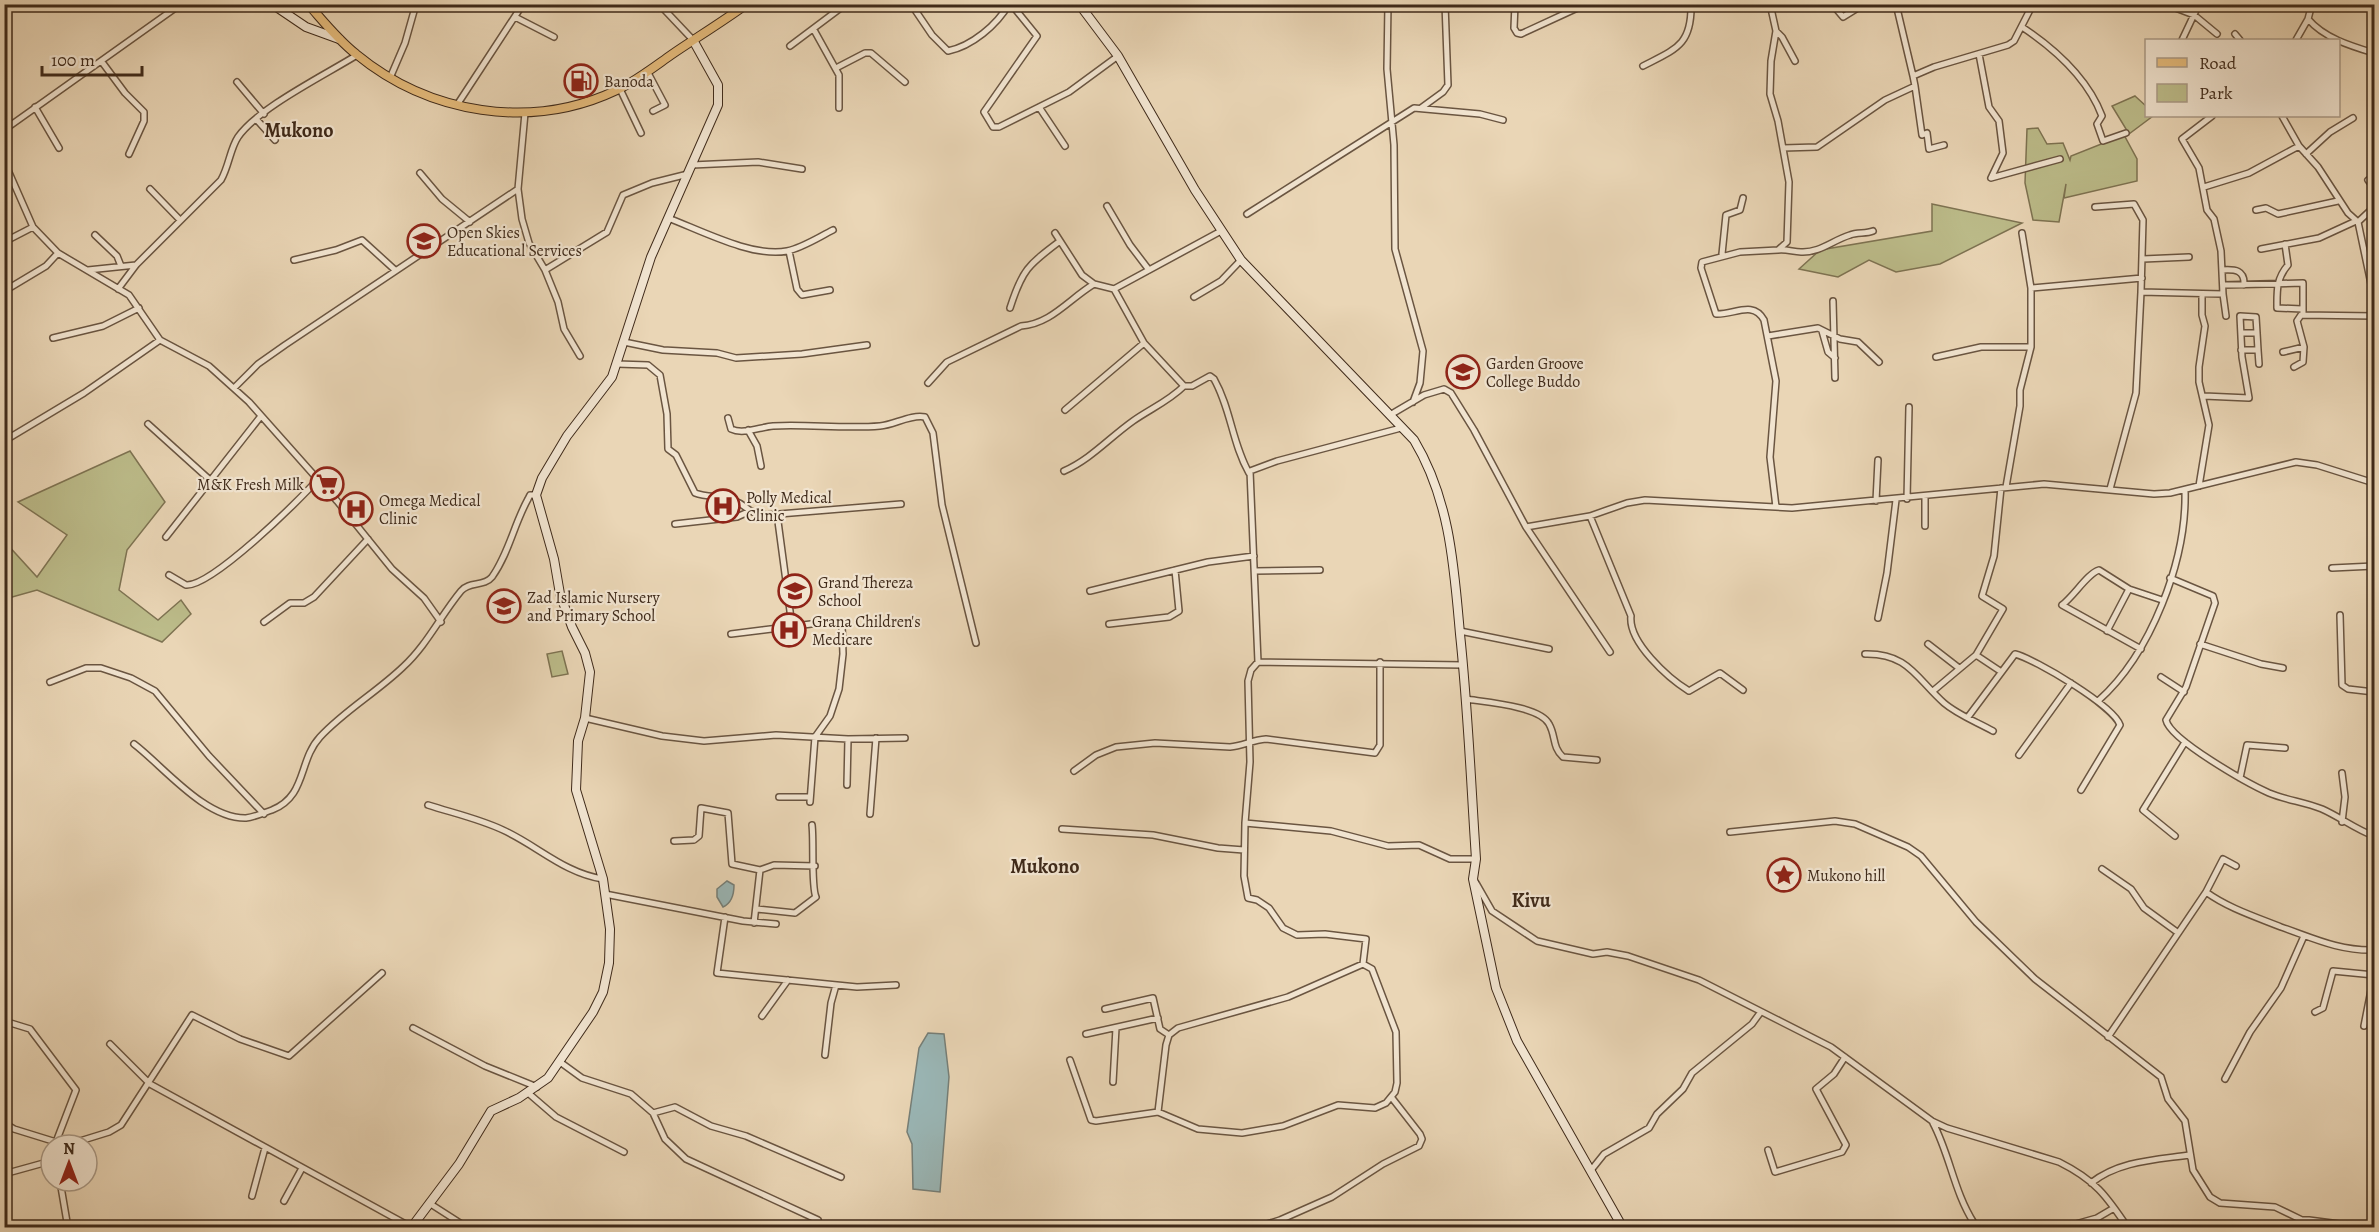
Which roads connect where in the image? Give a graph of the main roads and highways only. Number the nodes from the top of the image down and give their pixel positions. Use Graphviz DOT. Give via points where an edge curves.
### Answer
graph roads {
  1 [pos="308,4"];
  2 [pos="747,4"];
  1 -- 2 [label="main road" via="339,39 390,78 456,106 525,113 557,110 620,89"];
}
